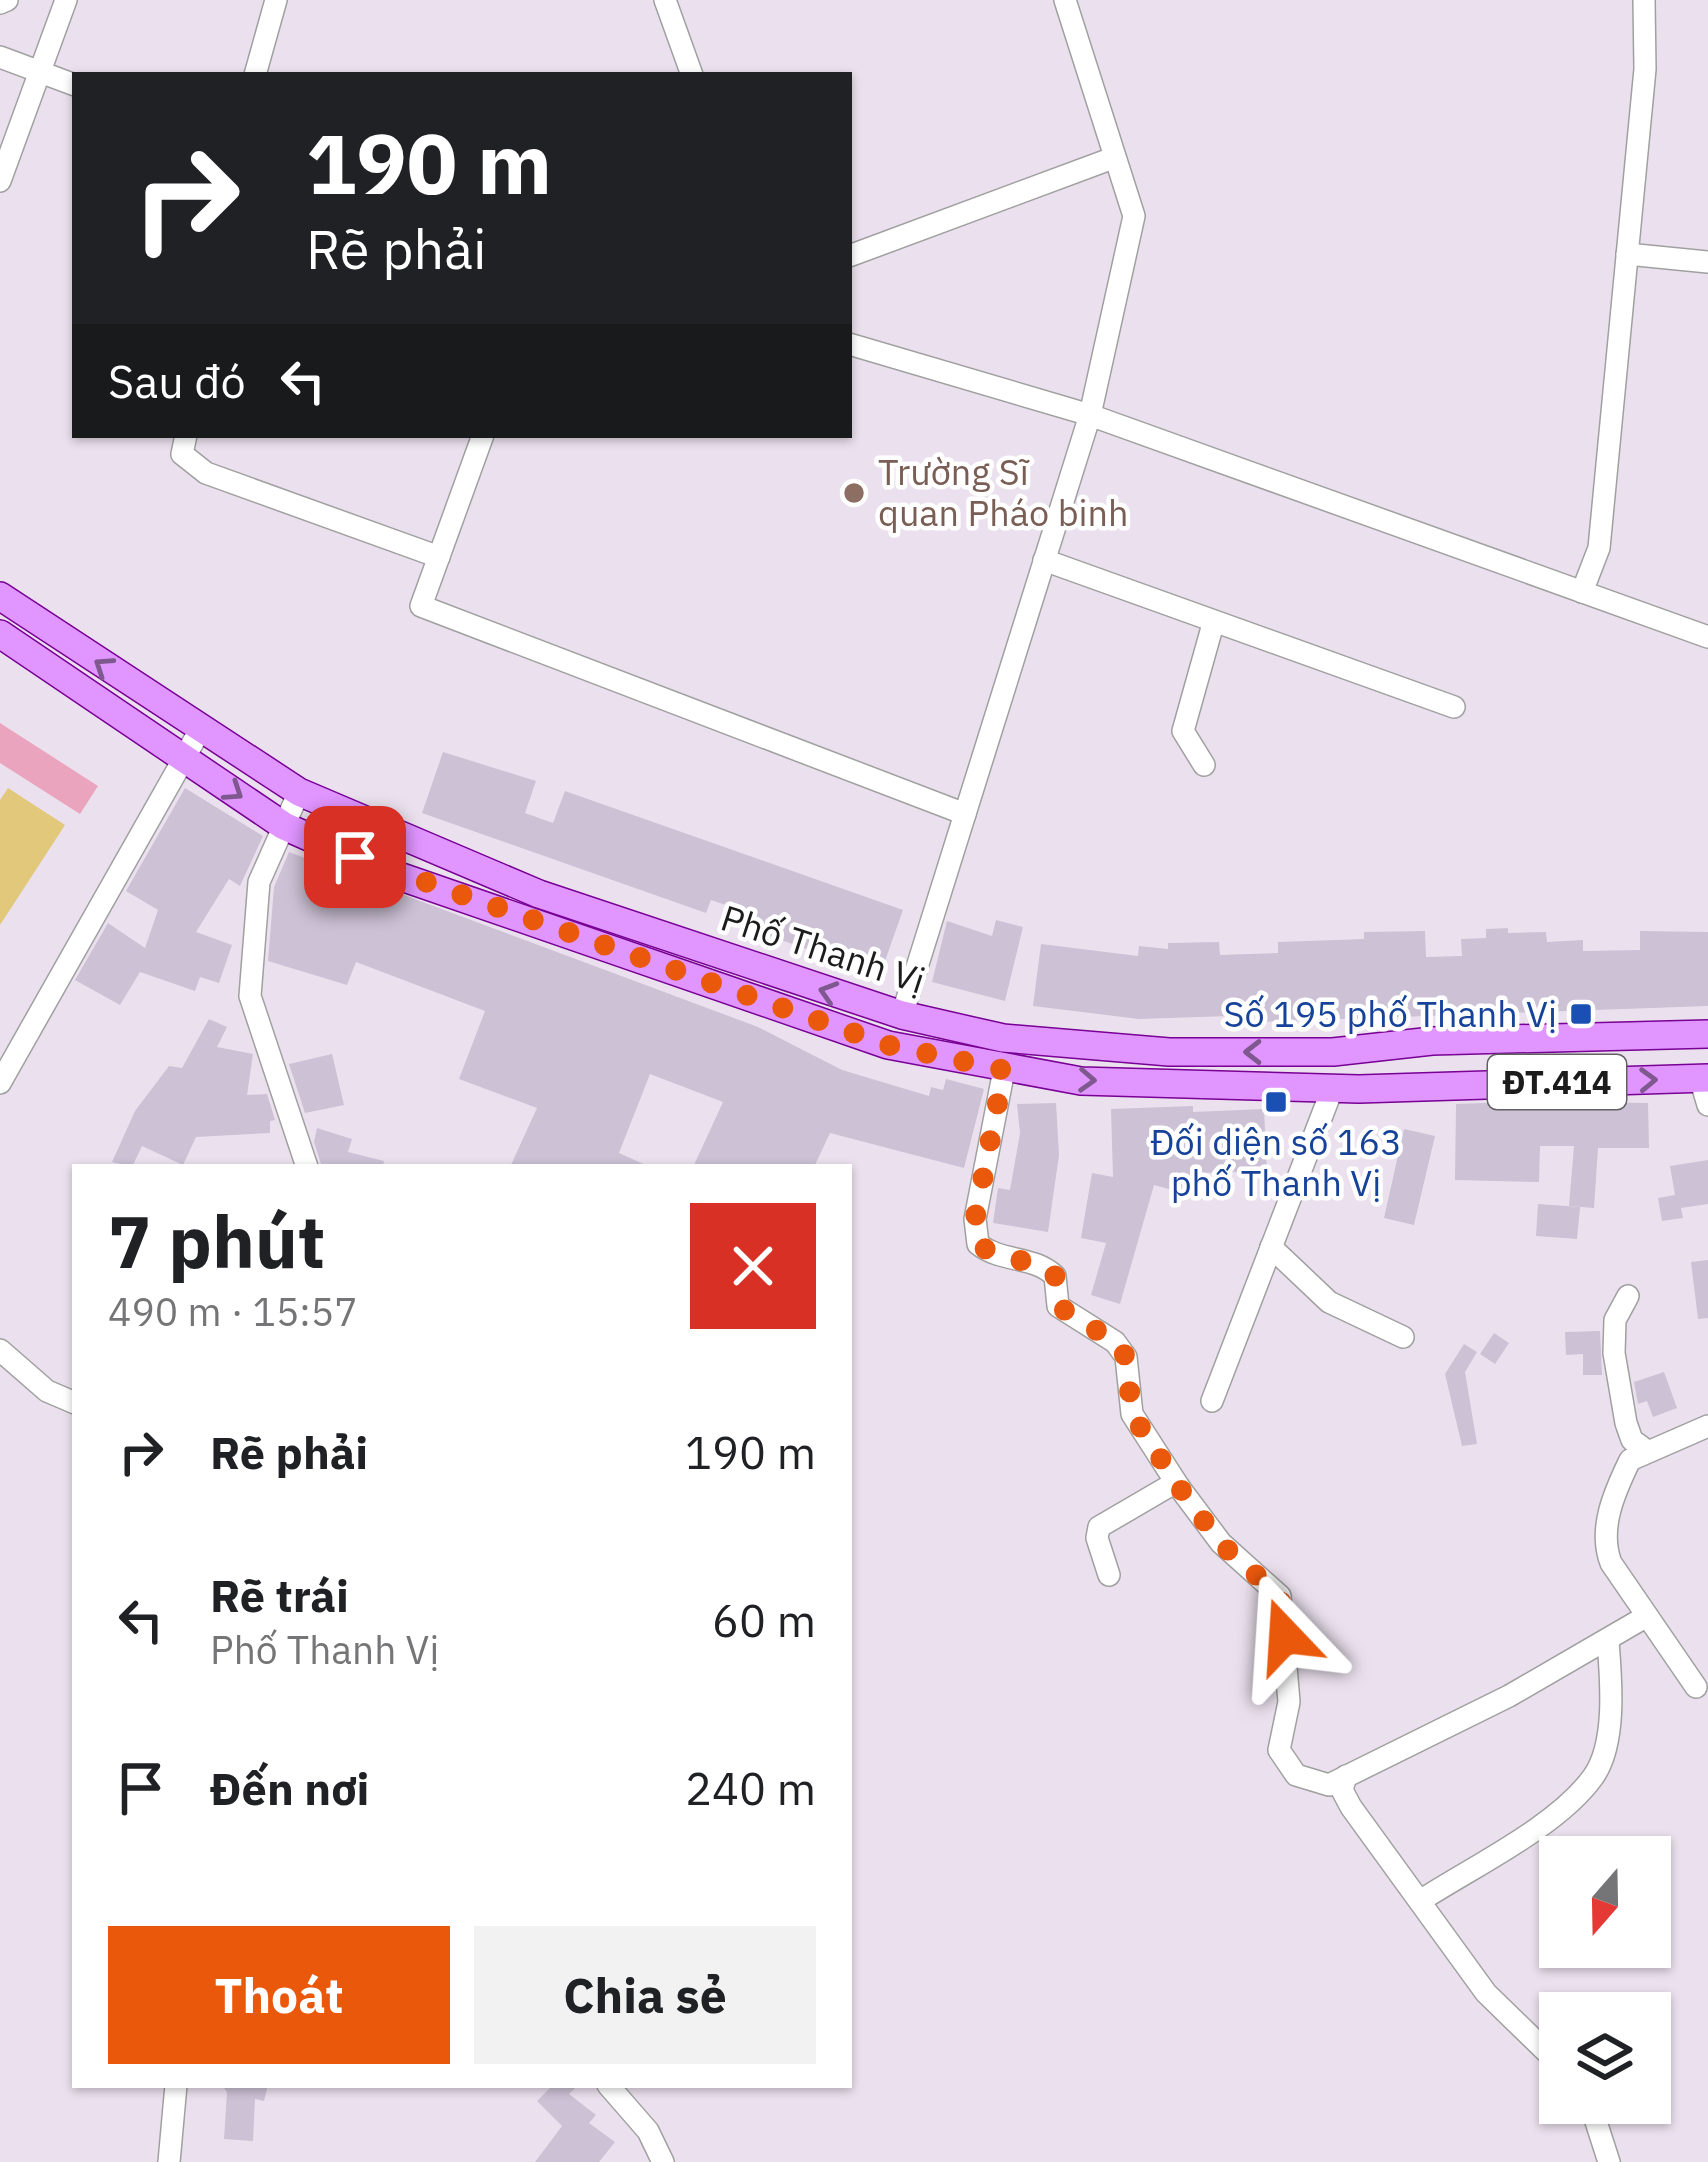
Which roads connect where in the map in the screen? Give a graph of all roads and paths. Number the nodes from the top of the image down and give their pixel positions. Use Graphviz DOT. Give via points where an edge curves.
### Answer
graph roads {
  1 [pos="66,0"];
  2 [pos="277,0"];
  3 [pos="664,0"];
  4 [pos="1065,0"];
  5 [pos="1644,0"];
  6 [pos="0,57"];
  7 [pos="39,72"];
  8 [pos="256,72"];
  9 [pos="691,72"];
  10 [pos="72,84"];
  11 [pos="1113,158"];
  12 [pos="0,181"];
  13 [pos="1627,254"];
  14 [pos="852,255"];
  15 [pos="1708,262"];
  16 [pos="852,345"];
  17 [pos="1090,415"];
  18 [pos="185,438"];
  19 [pos="482,438"];
  20 [pos="439,557"];
  21 [pos="1044,560"];
  22 [pos="1582,592"];
  23 [pos="0,596"];
  24 [pos="1213,624"];
  25 [pos="0,634"];
  26 [pos="1708,638"];
  27 [pos="1454,707"];
  28 [pos="200,730"];
  29 [pos="184,759"];
  30 [pos="1204,765"];
  31 [pos="299,792"];
  32 [pos="965,814"];
  33 [pos="284,826"];
  34 [pos="902,1015"];
  35 [pos="1708,1034"];
  36 [pos="1004,1070"];
  37 [pos="0,1083"];
  38 [pos="1333,1087"];
  39 [pos="1705,1087"];
  40 [pos="306,1164"];
  41 [pos="1271,1247"];
  42 [pos="1628,1296"];
  43 [pos="1403,1337"];
  44 [pos="0,1350"];
  45 [pos="72,1401"];
  46 [pos="1212,1401"];
  47 [pos="1708,1426"];
  48 [pos="1647,1451"];
  49 [pos="1179,1487"];
  50 [pos="1109,1575"];
  51 [pos="1647,1616"];
  52 [pos="1609,1641"];
  53 [pos="1696,1687"];
  54 [pos="1346,1776"];
  55 [pos="1420,1901"];
  56 [pos="1539,2045"];
  57 [pos="176,2088"];
  58 [pos="611,2088"];
  59 [pos="1597,2124"];
  60 [pos="169,2162"];
  61 [pos="663,2162"];
  62 [pos="1609,2162"];
  1 -- 7 [label="street"];
  2 -- 8 [label="street"];
  3 -- 9 [label="street"];
  4 -- 11 [label="street"];
  5 -- 13 [label="street"];
  6 -- 7 [label="street"];
  7 -- 10 [label="street"];
  7 -- 12 [label="street"];
  11 -- 14 [label="street"];
  11 -- 17 [label="street" via="1134,216"];
  13 -- 15 [label="street"];
  13 -- 22 [label="street" via="1599,548"];
  16 -- 17 [label="street"];
  17 -- 21 [label="street"];
  17 -- 22 [label="street"];
  18 -- 20 [label="street" via="182,454 206,473"];
  19 -- 20 [label="street"];
  20 -- 32 [label="street" via="421,606"];
  21 -- 24 [label="street"];
  21 -- 32 [label="street"];
  22 -- 26 [label="street"];
  28 -- 23 [label="main road, Phố Thanh Vị, one-way"];
  24 -- 27 [label="street"];
  24 -- 30 [label="street" via="1183,731"];
  25 -- 29 [label="main road, Phố Thanh Vị"];
  28 -- 29 [label="street"];
  28 -- 31 [label="main road, Phố Thanh Vị"];
  29 -- 33 [label="main road, Phố Thanh Vị, one-way"];
  29 -- 37 [label="street"];
  31 -- 33 [label="street"];
  34 -- 31 [label="main road, Phố Thanh Vị, one-way" via="539,894"];
  32 -- 34 [label="street"];
  33 -- 36 [label="main road, Phố Thanh Vị / ĐT.414" via="390,873 888,1045"];
  33 -- 40 [label="street" via="260,882 250,996"];
  35 -- 34 [label="main road, Phố Thanh Vị, one-way" via="1169,1052 1004,1039"];
  36 -- 38 [label="main road, Phố Thanh Vị / ĐT.414, one-way" via="1081,1081"];
  36 -- 49 [label="street" via="975,1219 978,1244 994,1256 1043,1265 1055,1276 1058,1306 1115,1342 1126,1357 1132,1414"];
  38 -- 39 [label="main road, Phố Thanh Vị / ĐT.414, one-way"];
  38 -- 41 [label="street"];
  41 -- 43 [label="street" via="1329,1302"];
  41 -- 46 [label="street"];
  42 -- 48 [label="street" via="1615,1320 1614,1353 1632,1440"];
  44 -- 45 [label="street" via="47,1391"];
  47 -- 48 [label="street"];
  48 -- 51 [label="street" via="1630,1460 1603,1542"];
  49 -- 50 [label="street" via="1100,1527"];
  49 -- 54 [label="street" via="1221,1544 1280,1596 1289,1702 1279,1750 1286,1767 1310,1783"];
  51 -- 52 [label="street"];
  51 -- 53 [label="street"];
  52 -- 54 [label="street"];
  52 -- 55 [label="street" via="1610,1700 1595,1774 1562,1809"];
  54 -- 55 [label="street" via="1342,1790 1351,1807"];
  55 -- 56 [label="street" via="1486,1993"];
  57 -- 60 [label="street"];
  58 -- 61 [label="street"];
  59 -- 62 [label="street"];
}
